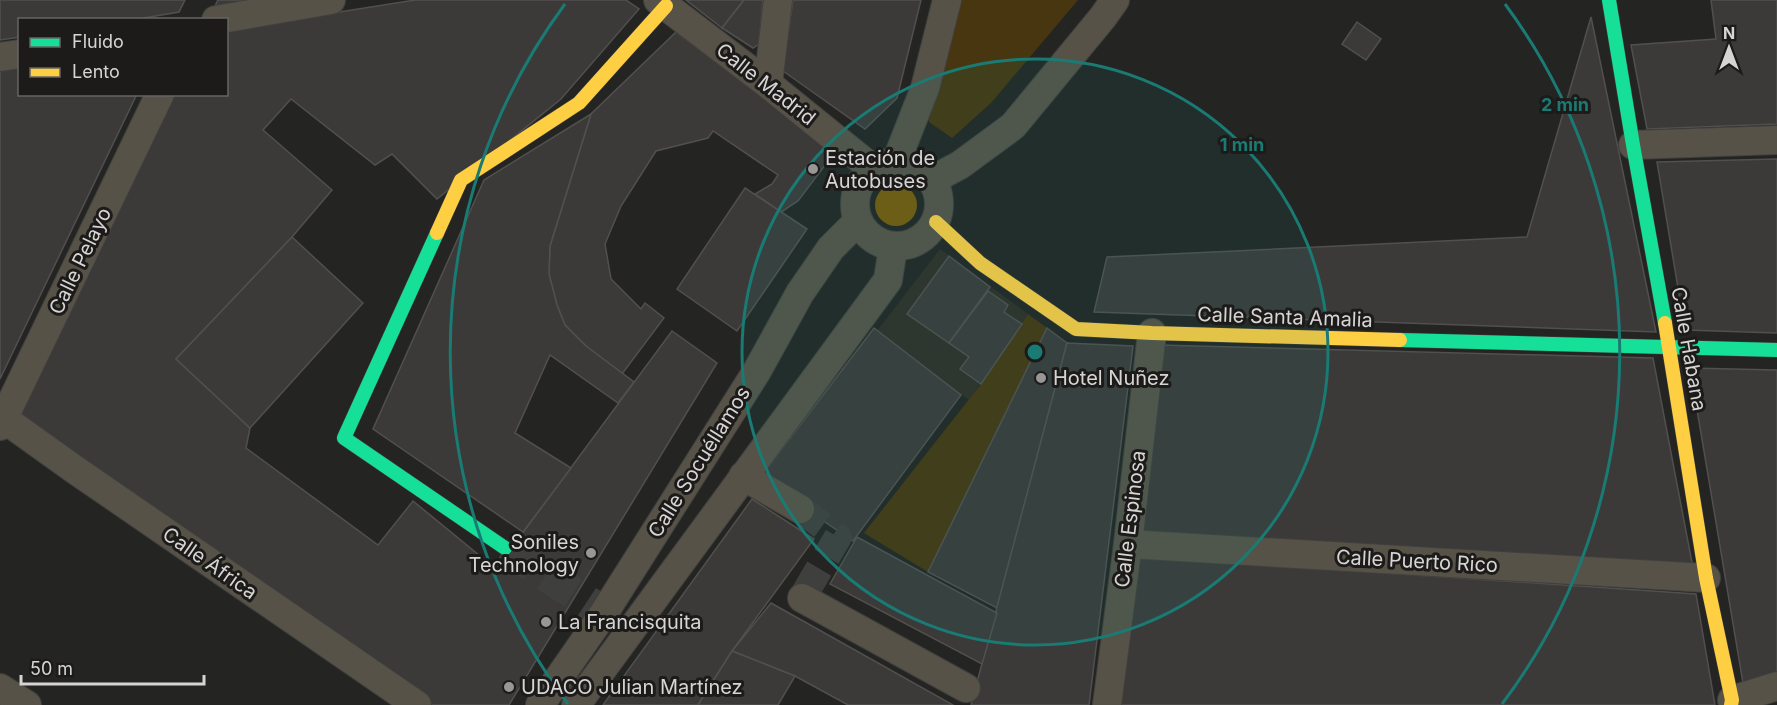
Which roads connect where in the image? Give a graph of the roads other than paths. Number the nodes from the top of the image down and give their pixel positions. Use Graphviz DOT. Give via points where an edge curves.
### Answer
graph roads {
  1 [pos="205,0"];
  2 [pos="331,0"];
  3 [pos="778,0"];
  4 [pos="947,0"];
  5 [pos="1115,0"];
  6 [pos="1609,0"];
  7 [pos="662,3"];
  8 [pos="197,18"];
  9 [pos="228,18"];
  10 [pos="18,54"];
  11 [pos="0,57"];
  12 [pos="768,84"];
  13 [pos="925,88"];
  14 [pos="159,96"];
  15 [pos="1777,140"];
  16 [pos="1633,145"];
  17 [pos="884,165"];
  18 [pos="928,175"];
  19 [pos="858,220"];
  20 [pos="936,222"];
  21 [pos="892,246"];
  22 [pos="1152,333"];
  23 [pos="1670,348"];
  24 [pos="1777,350"];
  25 [pos="2,423"];
  26 [pos="743,476"];
  27 [pos="800,508"];
  28 [pos="1128,544"];
  29 [pos="505,548"];
  30 [pos="1706,578"];
  31 [pos="802,598"];
  32 [pos="1777,686"];
  33 [pos="0,688"];
  34 [pos="966,688"];
  35 [pos="1731,703"];
  36 [pos="27,705"];
  37 [pos="417,705"];
  38 [pos="540,705"];
  39 [pos="576,705"];
  40 [pos="1107,705"];
  1 -- 8 [label="street"];
  2 -- 9 [label="street"];
  3 -- 12 [label="street"];
  4 -- 13 [label="street"];
  5 -- 18 [label="street" via="1013,126 960,165"];
  6 -- 16 [label="street, Calle Habana"];
  7 -- 12 [label="street, Calle Madrid"];
  7 -- 29 [label="street" via="579,103 461,180 344,438"];
  10 -- 11 [label="street"];
  12 -- 17 [label="street, Calle Madrid"];
  13 -- 17 [label="street"];
  13 -- 18 [label="street" via="919,155"];
  14 -- 25 [label="street, Calle Pelayo"];
  15 -- 16 [label="street"];
  16 -- 23 [label="street, Calle Habana"];
  17 -- 18 [label="street" via="915,165"];
  17 -- 19 [label="street" via="862,181 857,190"];
  18 -- 20 [label="street" via="938,194"];
  19 -- 21 [label="street" via="868,236"];
  19 -- 38 [label="street, Calle Socuéllamos" via="831,248 800,293 757,371 604,613"];
  20 -- 21 [label="street" via="918,242"];
  20 -- 22 [label="street, Calle Santa Amalia" via="980,263 1076,329"];
  21 -- 26 [label="street, Calle Socuéllamos" via="888,280"];
  22 -- 23 [label="street, Calle Santa Amalia"];
  22 -- 28 [label="street, Calle Espinosa"];
  23 -- 24 [label="street, Calle Santa Amalia"];
  23 -- 30 [label="street, Calle Habana"];
  25 -- 37 [label="street, Calle África"];
  26 -- 27 [label="street"];
  26 -- 39 [label="street, Calle Socuéllamos"];
  28 -- 30 [label="street, Calle Puerto Rico"];
  28 -- 40 [label="street, Calle Espinosa"];
  30 -- 35 [label="street, Calle Habana"];
  31 -- 34 [label="street"];
  32 -- 35 [label="street"];
  33 -- 36 [label="street"];
}
